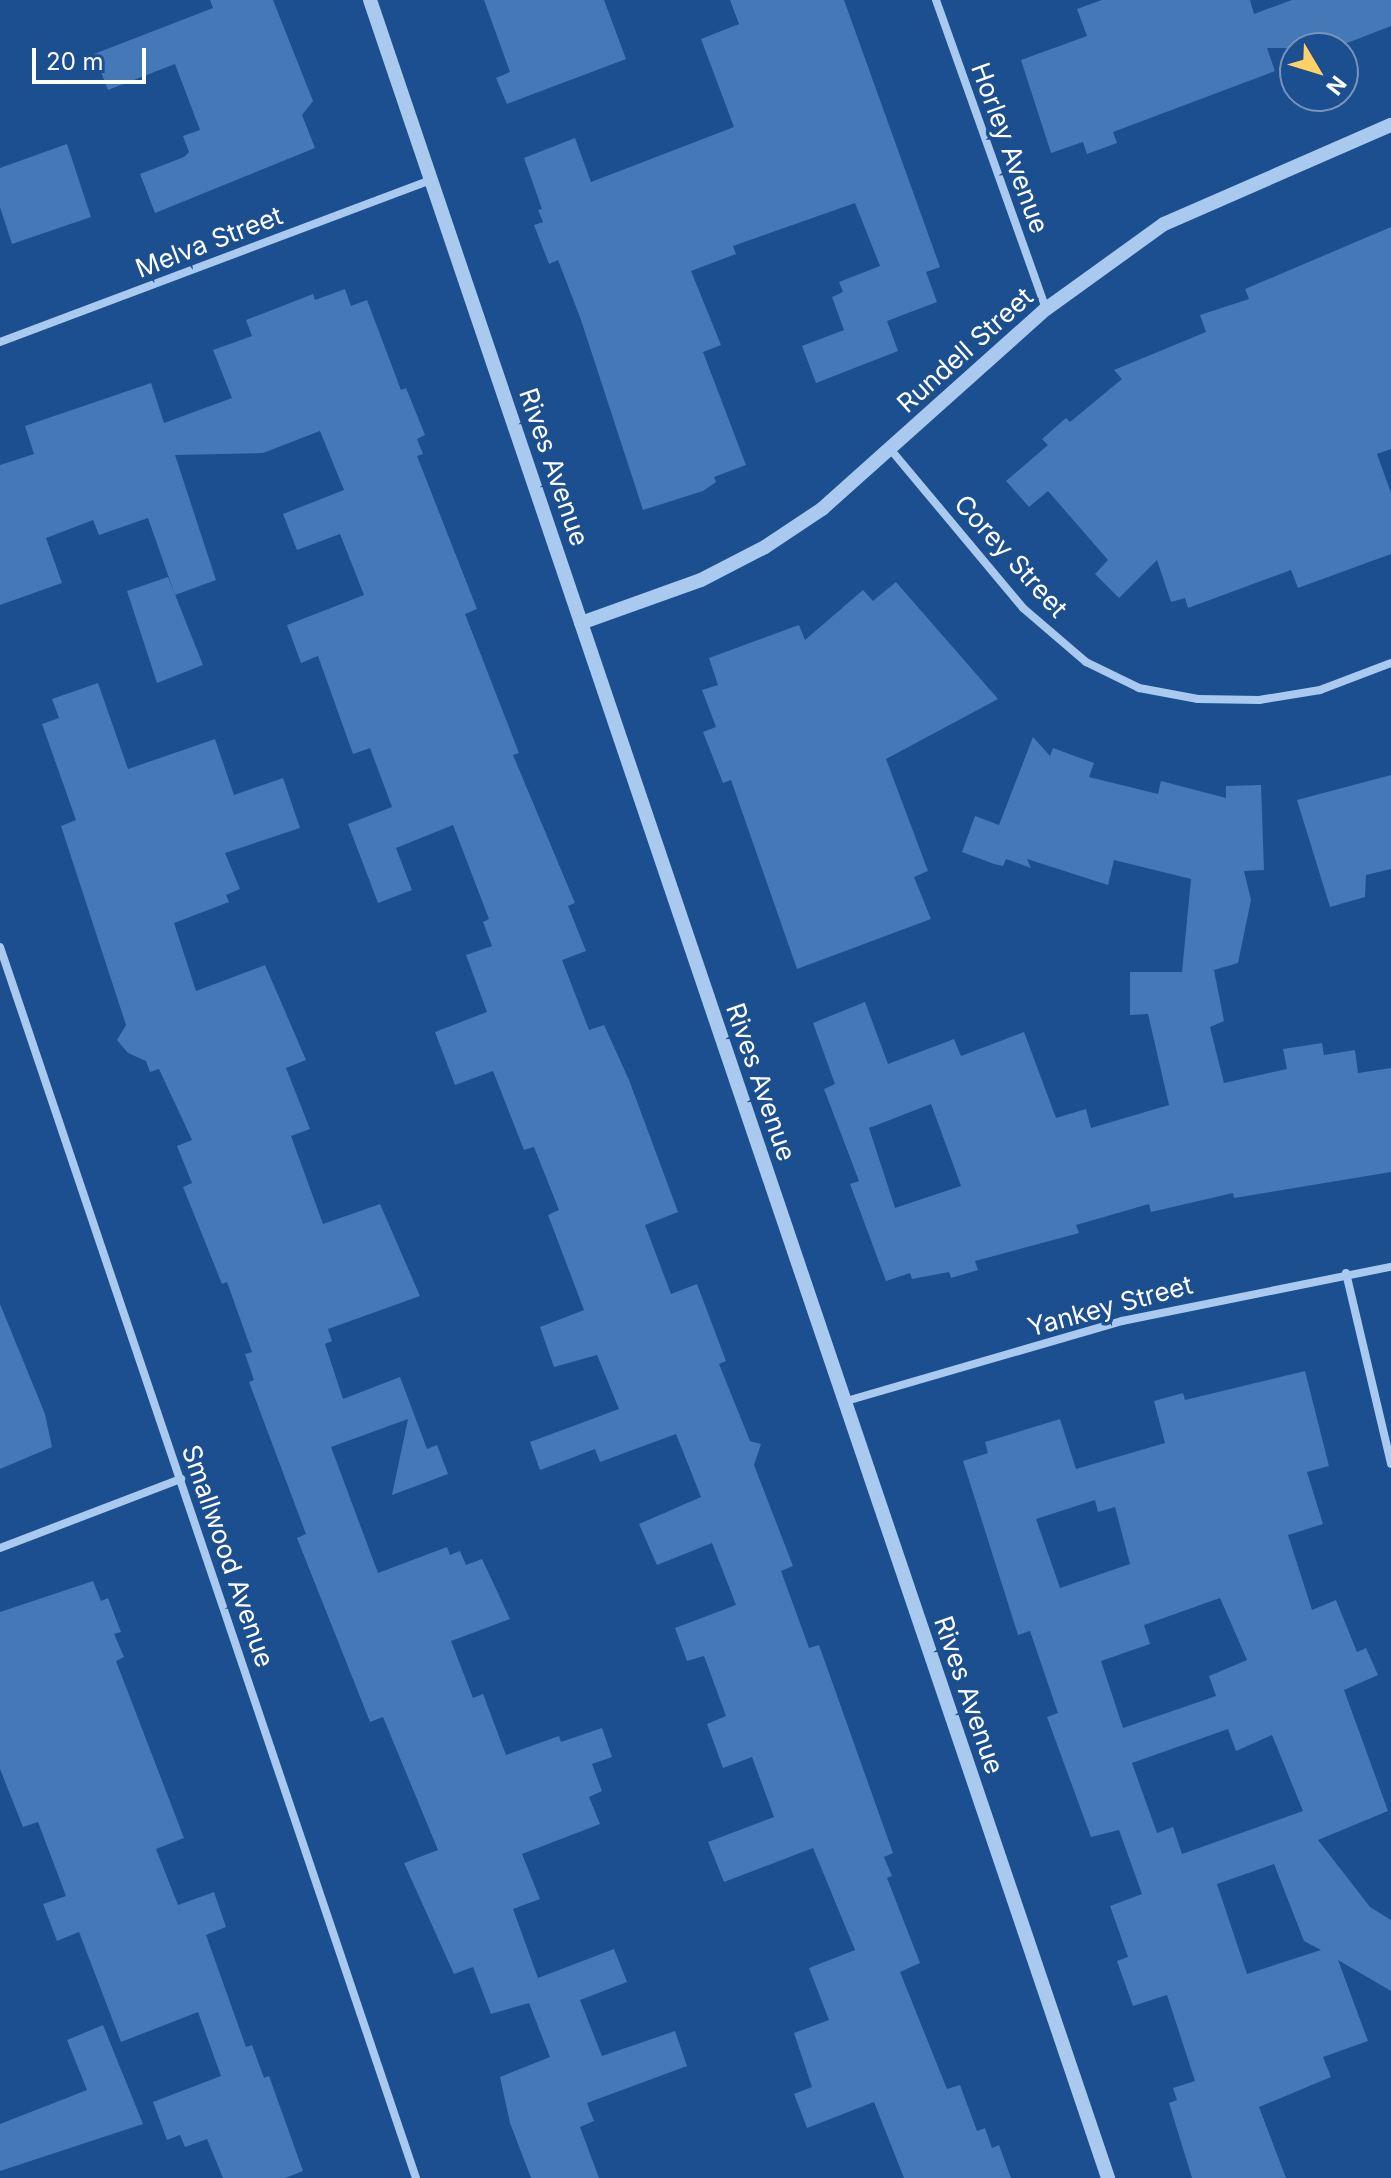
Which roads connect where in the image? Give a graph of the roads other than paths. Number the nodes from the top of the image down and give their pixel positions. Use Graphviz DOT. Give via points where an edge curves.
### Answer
graph roads {
  1 [pos="370,0"];
  2 [pos="936,0"];
  3 [pos="1391,125"];
  4 [pos="433,179"];
  5 [pos="1046,309"];
  6 [pos="0,342"];
  7 [pos="891,450"];
  8 [pos="581,623"];
  9 [pos="1391,663"];
  10 [pos="0,947"];
  11 [pos="1391,1267"];
  12 [pos="1346,1273"];
  13 [pos="843,1402"];
  14 [pos="1391,1464"];
  15 [pos="181,1479"];
  16 [pos="0,1548"];
  17 [pos="416,2178"];
  18 [pos="1108,2178"];
  1 -- 4 [label="street, Rives Avenue"];
  2 -- 5 [label="street, Horley Avenue"];
  3 -- 5 [label="street, Rundell Street" via="1164,224"];
  4 -- 6 [label="street, Melva Street"];
  4 -- 8 [label="street, Rives Avenue"];
  5 -- 7 [label="street, Rundell Street"];
  7 -- 8 [label="street, Rundell Street" via="822,509 765,547 701,580"];
  7 -- 9 [label="street, Corey Street" via="1023,608 1086,662 1139,688 1198,699 1259,700 1320,690"];
  8 -- 13 [label="street, Rives Avenue"];
  10 -- 15 [label="street, Smallwood Avenue"];
  11 -- 12 [label="street, Yankey Street"];
  12 -- 13 [label="street, Yankey Street" via="1122,1321"];
  12 -- 14 [label="street"];
  13 -- 18 [label="street, Rives Avenue"];
  15 -- 16 [label="street"];
  15 -- 17 [label="street, Smallwood Avenue"];
}
